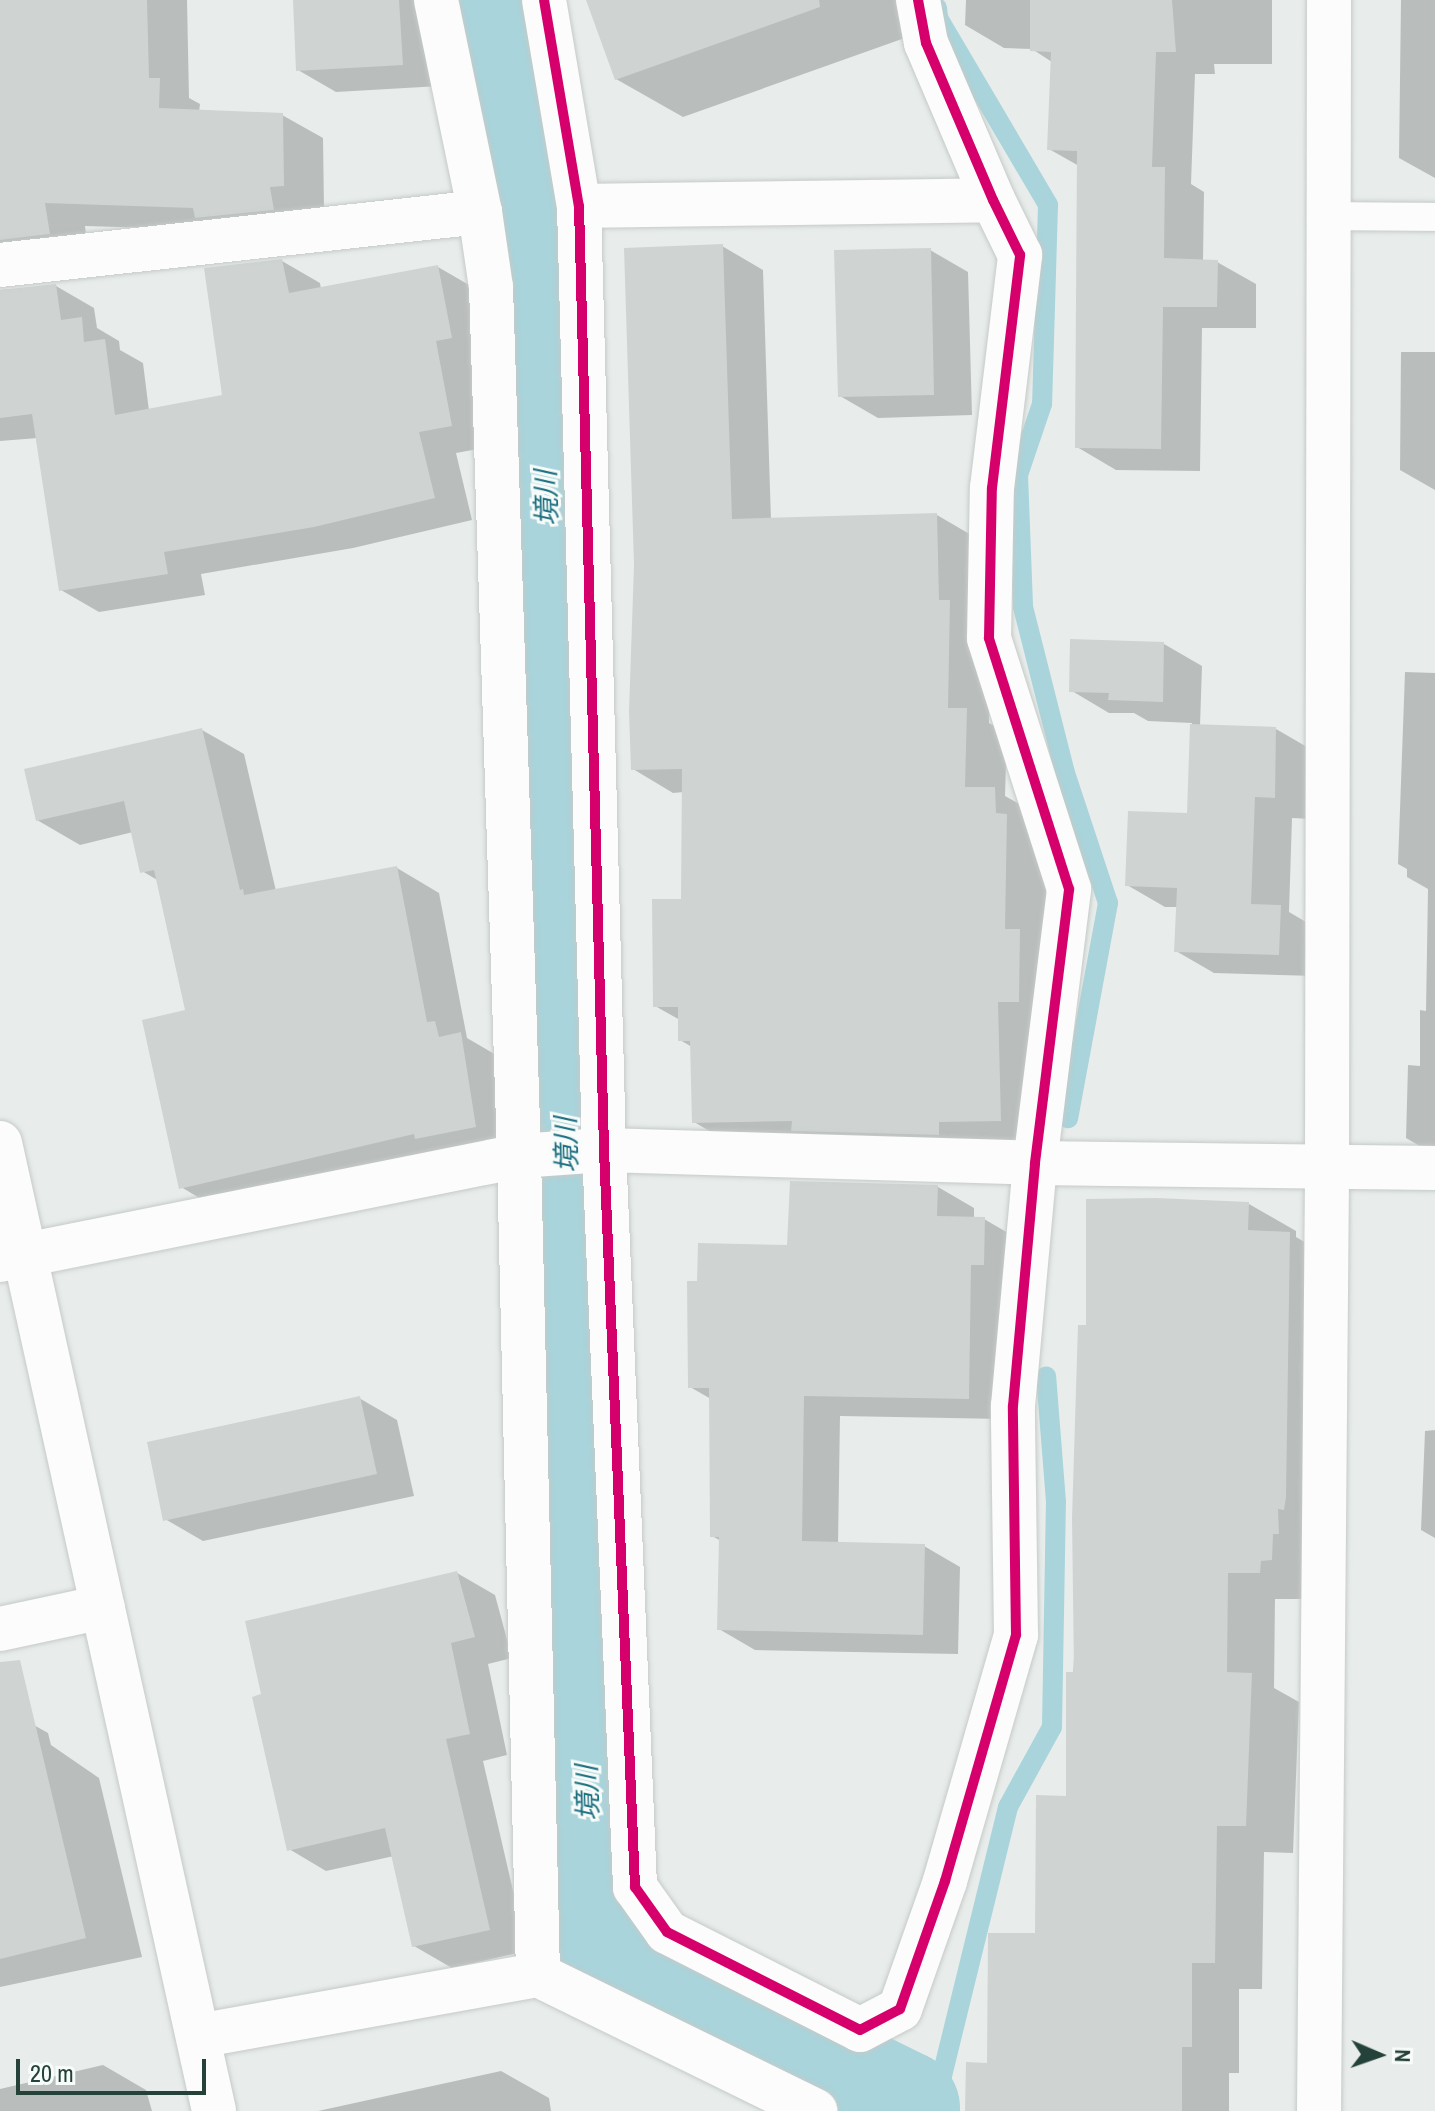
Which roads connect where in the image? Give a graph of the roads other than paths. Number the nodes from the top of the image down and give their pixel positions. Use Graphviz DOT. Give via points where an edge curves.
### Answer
graph roads {
  1 [pos="436,0"];
  2 [pos="544,0"];
  3 [pos="918,0"];
  4 [pos="1329,0"];
  5 [pos="993,200"];
  6 [pos="579,206"];
  7 [pos="480,212"];
  8 [pos="1329,216"];
  9 [pos="1435,217"];
  10 [pos="0,265"];
  11 [pos="0,1143"];
  12 [pos="595,1151"];
  13 [pos="527,1156"];
  14 [pos="1035,1163"];
  15 [pos="1327,1166"];
  16 [pos="1435,1168"];
  17 [pos="12,1259"];
  18 [pos="103,1607"];
  19 [pos="0,1629"];
  20 [pos="538,1975"];
  21 [pos="198,2036"];
  22 [pos="214,2111"];
  23 [pos="816,2111"];
  24 [pos="1319,2111"];
  1 -- 7 [label="street"];
  2 -- 6 [label="street"];
  3 -- 5 [label="street" via="926,43"];
  4 -- 8 [label="street"];
  5 -- 6 [label="street"];
  5 -- 14 [label="street" via="1020,255 992,488 989,638 1069,889"];
  6 -- 12 [label="street"];
  7 -- 10 [label="street"];
  7 -- 13 [label="street" via="491,287"];
  8 -- 9 [label="lane"];
  8 -- 15 [label="street"];
  11 -- 17 [label="street"];
  12 -- 13 [label="street"];
  12 -- 14 [label="street"];
  12 -- 14 [label="street" via="635,1887 667,1932 860,2030 900,2009 945,1881 1016,1635 1013,1406"];
  13 -- 17 [label="street"];
  13 -- 20 [label="street"];
  14 -- 15 [label="street"];
  15 -- 16 [label="street"];
  15 -- 24 [label="street"];
  17 -- 18 [label="street"];
  18 -- 19 [label="street"];
  18 -- 21 [label="street"];
  20 -- 21 [label="street"];
  20 -- 23 [label="street"];
  21 -- 22 [label="street"];
}
